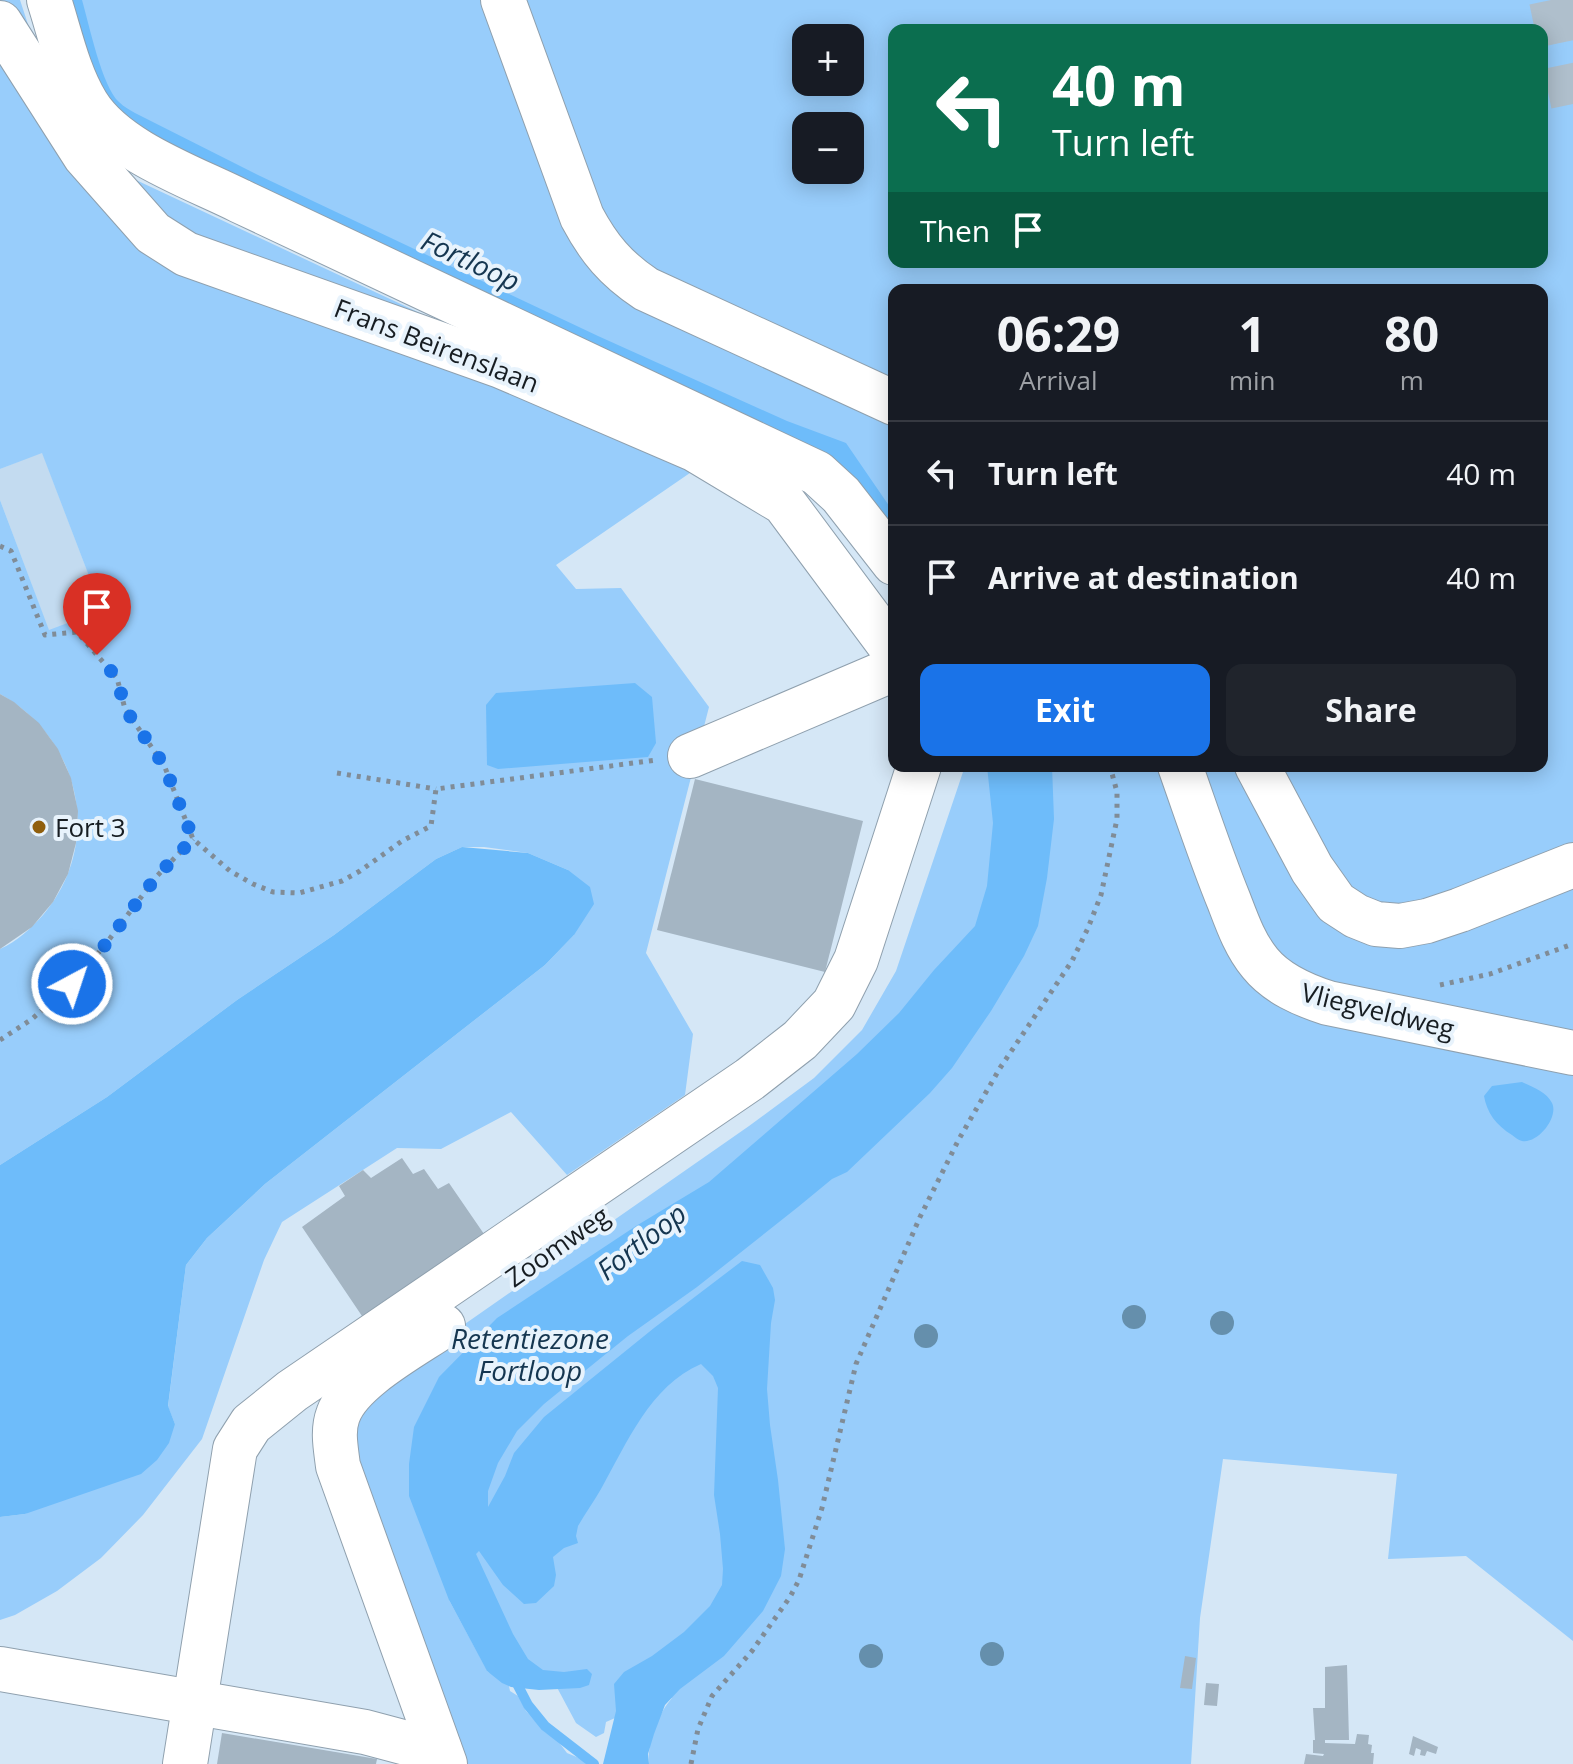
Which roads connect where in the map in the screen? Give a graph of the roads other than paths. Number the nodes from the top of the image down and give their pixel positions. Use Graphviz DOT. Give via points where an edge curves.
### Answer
graph roads {
  1 [pos="49,0"];
  2 [pos="503,0"];
  3 [pos="0,23"];
  4 [pos="888,400"];
  5 [pos="888,555"];
  6 [pos="888,643"];
  7 [pos="888,672"];
  8 [pos="690,756"];
  9 [pos="917,772"];
  10 [pos="947,772"];
  11 [pos="1182,772"];
  12 [pos="1260,772"];
  13 [pos="1573,865"];
  14 [pos="1573,1053"];
  15 [pos="0,1669"];
  16 [pos="195,1703"];
  17 [pos="392,1752"];
  18 [pos="442,1756"];
  19 [pos="185,1764"];
  1 -- 5 [label="street, Frans Beirenslaan" via="87,104 123,141 817,473"];
  2 -- 4 [label="street" via="582,217 607,257 646,289"];
  3 -- 6 [label="street, Frans Beirenslaan" via="85,156 153,233 186,254 501,366 694,449 784,503"];
  7 -- 8 [label="street"];
  9 -- 16 [label="street" via="856,960 834,1004 800,1040 251,1424 235,1449"];
  10 -- 18 [label="street, Zoomweg" via="886,965 853,1024 813,1064 742,1119 364,1380 337,1416 338,1466"];
  11 -- 14 [label="street, Vliegveldweg" via="1242,935 1279,981 1328,1003"];
  12 -- 13 [label="street" via="1336,903 1376,924 1427,921"];
  15 -- 16 [label="street"];
  16 -- 17 [label="street" via="365,1732"];
  16 -- 19 [label="street"];
  17 -- 18 [label="street"];
}
